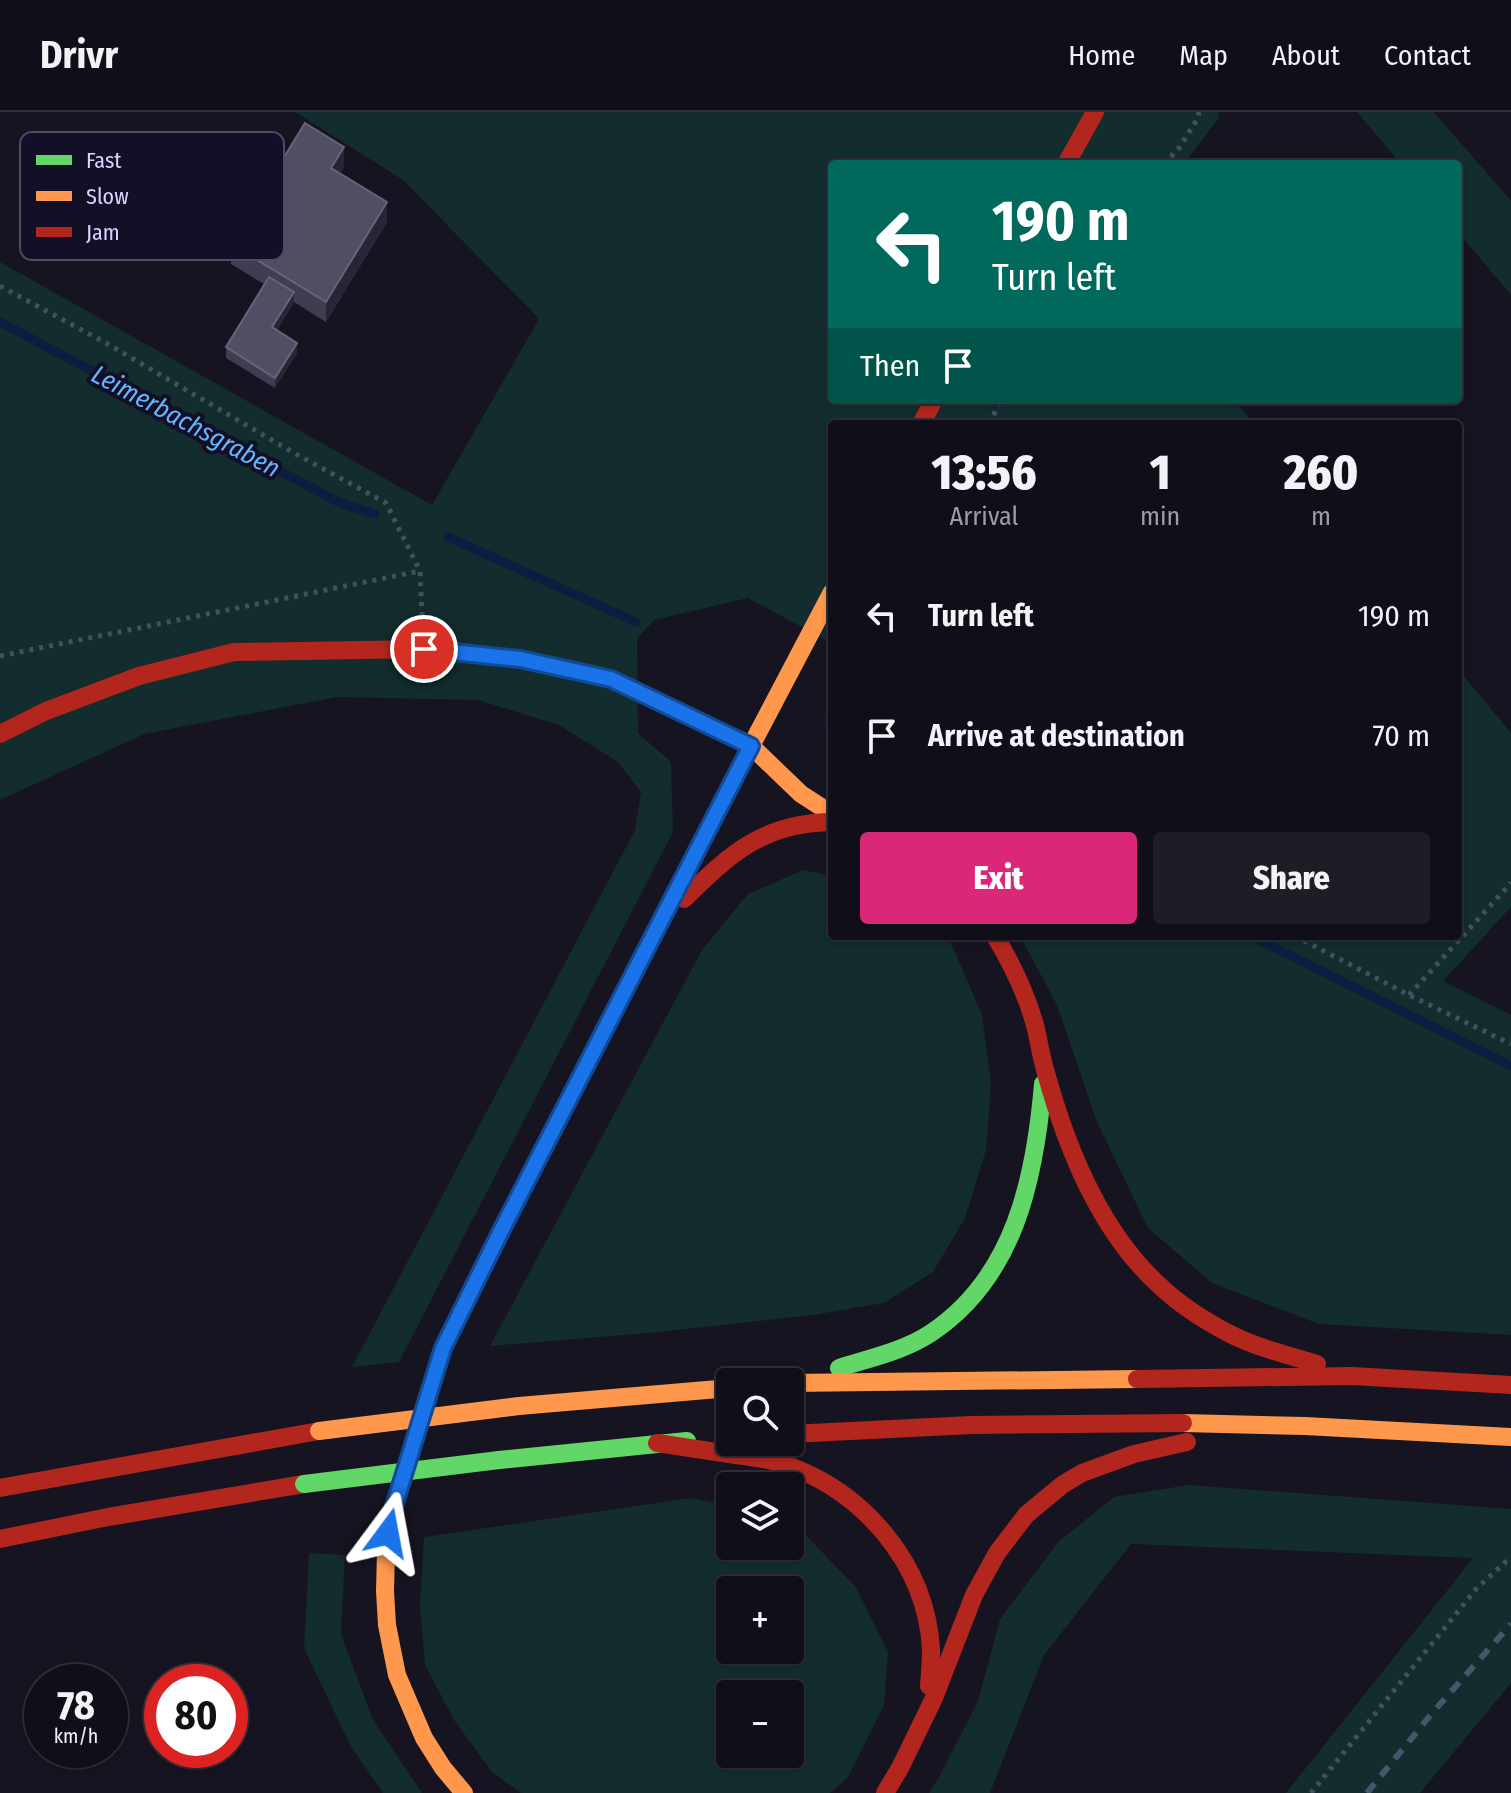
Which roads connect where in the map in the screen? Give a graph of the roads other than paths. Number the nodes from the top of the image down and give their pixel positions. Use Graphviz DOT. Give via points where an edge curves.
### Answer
graph roads {
  1 [pos="1095,112"];
  2 [pos="1068,160"];
  3 [pos="828,600"];
  4 [pos="0,734"];
  5 [pos="751,746"];
  6 [pos="793,759"];
  7 [pos="828,811"];
  8 [pos="828,822"];
  9 [pos="659,924"];
  10 [pos="997,940"];
  11 [pos="1044,1065"];
  12 [pos="1352,1376"];
  13 [pos="804,1379"];
  14 [pos="804,1382"];
  15 [pos="1511,1385"];
  16 [pos="716,1389"];
  17 [pos="1273,1425"];
  18 [pos="804,1433"];
  19 [pos="1511,1437"];
  20 [pos="716,1439"];
  21 [pos="657,1443"];
  22 [pos="0,1488"];
  23 [pos="0,1539"];
  24 [pos="921,1724"];
  25 [pos="464,1793"];
  26 [pos="885,1793"];
  1 -- 2 [label="main road"];
  3 -- 5 [label="main road"];
  4 -- 5 [label="main road" via="139,676 234,652 424,649 520,659 611,679"];
  5 -- 6 [label="main road"];
  5 -- 7 [label="main road" via="794,789"];
  5 -- 9 [label="main road"];
  8 -- 9 [label="main road" via="797,823 733,853"];
  9 -- 25 [label="main road" via="443,1348 391,1516 385,1591 397,1675 424,1738"];
  10 -- 11 [label="main road" via="1025,995"];
  11 -- 12 [label="main road" via="1094,1200 1148,1275 1194,1313 1229,1333"];
  11 -- 13 [label="main road" via="1040,1123 1025,1199 1009,1242 980,1289 930,1334"];
  12 -- 14 [label="main road"];
  12 -- 15 [label="main road"];
  16 -- 22 [label="main road, bridge" via="319,1431"];
  17 -- 18 [label="main road" via="1066,1423"];
  17 -- 19 [label="main road"];
  17 -- 24 [label="main road" via="1141,1451 1082,1473 1048,1496 1002,1545 979,1585"];
  20 -- 21 [label="main road"];
  21 -- 23 [label="main road, bridge" via="304,1484"];
  21 -- 24 [label="main road" via="797,1469 852,1499 876,1522 909,1569 928,1620 931,1671"];
  24 -- 26 [label="main road"];
}
